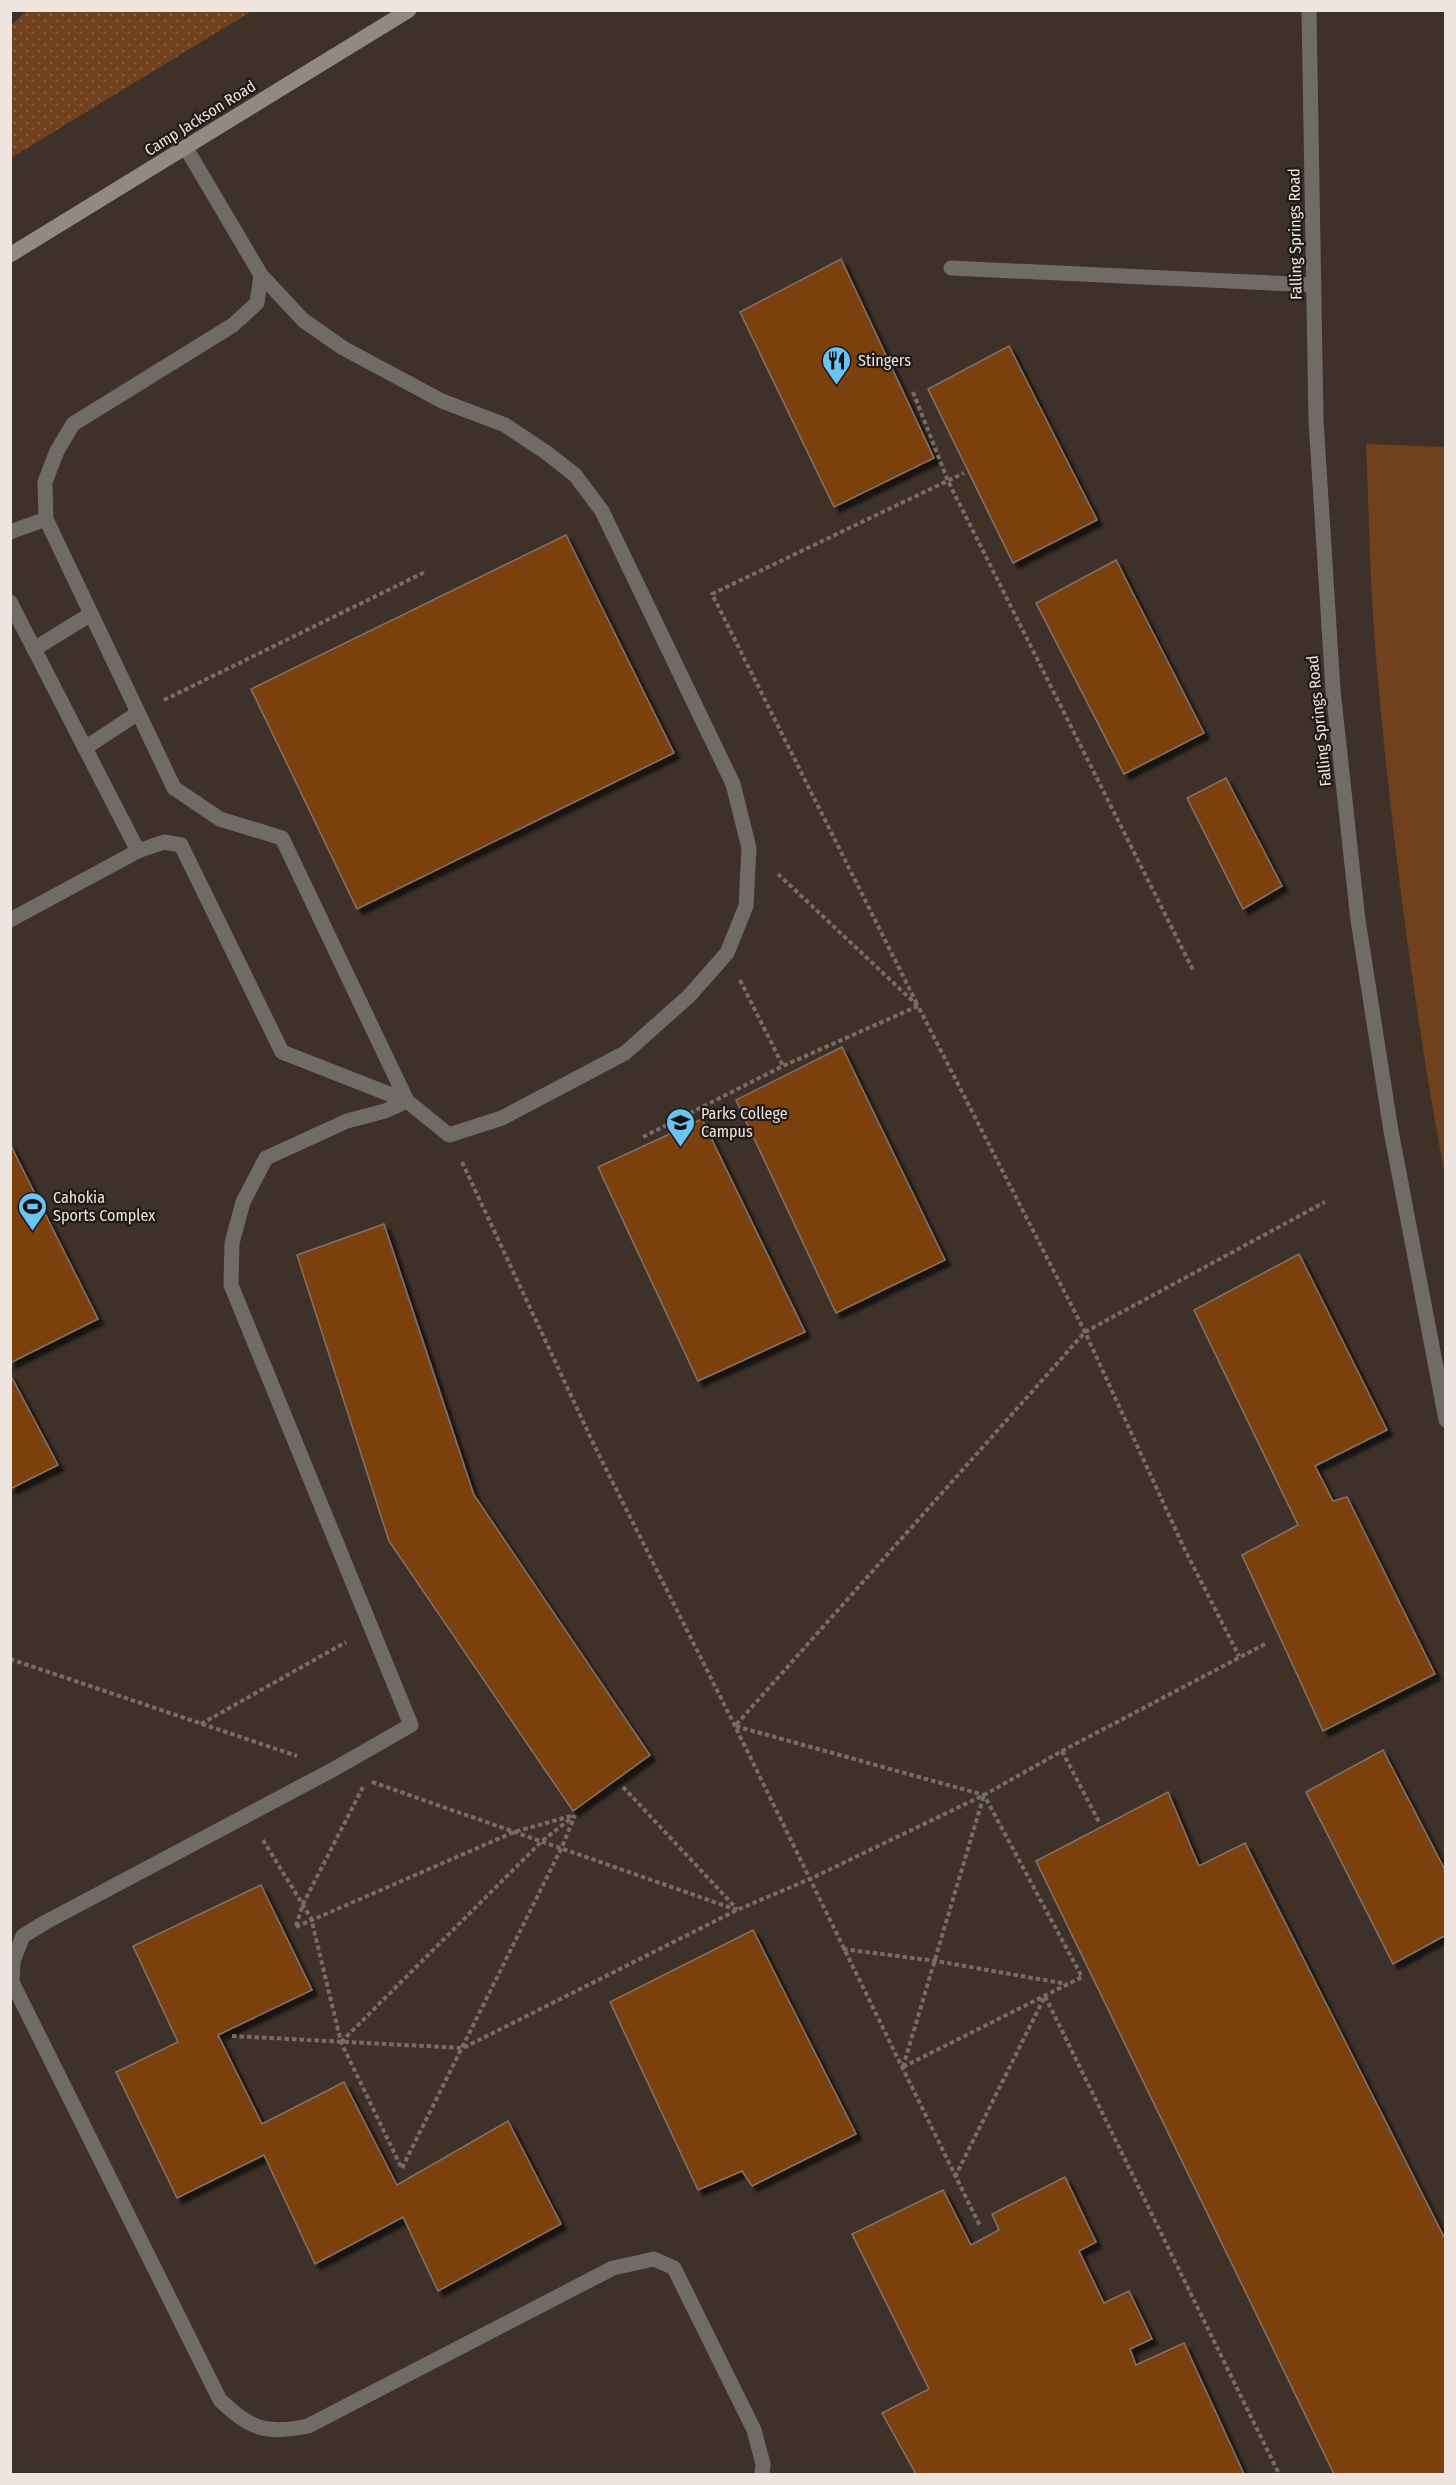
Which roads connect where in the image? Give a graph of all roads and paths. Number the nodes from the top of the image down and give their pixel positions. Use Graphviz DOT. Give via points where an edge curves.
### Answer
graph roads {
  1 [pos="409,10"];
  2 [pos="1309,10"];
  3 [pos="186,148"];
  4 [pos="10,255"];
  5 [pos="951,267"];
  6 [pos="261,275"];
  7 [pos="1314,285"];
  8 [pos="913,392"];
  9 [pos="964,473"];
  10 [pos="948,482"];
  11 [pos="46,519"];
  12 [pos="10,532"];
  13 [pos="425,572"];
  14 [pos="10,602"];
  15 [pos="91,614"];
  16 [pos="34,649"];
  17 [pos="138,712"];
  18 [pos="85,748"];
  19 [pos="749,848"];
  20 [pos="138,851"];
  21 [pos="10,920"];
  22 [pos="727,953"];
  23 [pos="1194,972"];
  24 [pos="918,1006"];
  25 [pos="783,1066"];
  26 [pos="407,1101"];
  27 [pos="449,1135"];
  28 [pos="643,1137"];
  29 [pos="1325,1202"];
  30 [pos="1085,1332"];
  31 [pos="1446,1420"];
  32 [pos="355,1638"];
  33 [pos="1265,1644"];
  34 [pos="1239,1656"];
  35 [pos="201,1724"];
  36 [pos="735,1726"];
  37 [pos="1062,1751"];
  38 [pos="367,1780"];
  39 [pos="623,1787"];
  40 [pos="984,1795"];
  41 [pos="246,1814"];
  42 [pos="575,1815"];
  43 [pos="1099,1822"];
  44 [pos="810,1879"];
  45 [pos="303,1904"];
  46 [pos="737,1910"];
  47 [pos="311,1918"];
  48 [pos="843,1949"];
  49 [pos="936,1961"];
  50 [pos="1068,1984"];
  51 [pos="1045,1996"];
  52 [pos="232,2036"];
  53 [pos="341,2042"];
  54 [pos="463,2048"];
  55 [pos="903,2067"];
  56 [pos="955,2177"];
  57 [pos="980,2226"];
  58 [pos="762,2475"];
  59 [pos="1279,2475"];
  1 -- 3 [label="main road, Camp Jackson Road"];
  2 -- 7 [label="street, Falling Springs Road"];
  3 -- 4 [label="main road, Camp Jackson Road"];
  3 -- 6 [label="street"];
  5 -- 7 [label="street"];
  6 -- 11 [label="street" via="257,303 233,325 73,424 45,482"];
  6 -- 19 [label="street" via="303,320 343,348 442,401 505,425 575,475 602,511 733,784"];
  7 -- 31 [label="street, Falling Springs Road" via="1316,420 1333,690 1357,909 1391,1131"];
  8 -- 10 [label="path"];
  9 -- 10 [label="path"];
  10 -- 23 [label="path"];
  10 -- 24 [label="path" via="712,594"];
  11 -- 12 [label="street"];
  11 -- 15 [label="street"];
  13 -- 17 [label="path"];
  14 -- 16 [label="street"];
  15 -- 16 [label="street"];
  15 -- 17 [label="street"];
  16 -- 18 [label="street"];
  17 -- 18 [label="street"];
  17 -- 26 [label="street" via="174,788 220,819 282,838"];
  18 -- 20 [label="street"];
  19 -- 22 [label="street" via="746,906"];
  19 -- 24 [label="path"];
  20 -- 21 [label="street"];
  20 -- 26 [label="street" via="164,842 181,845 282,1052"];
  22 -- 25 [label="path"];
  22 -- 27 [label="street" via="689,996 625,1053 502,1118"];
  24 -- 25 [label="path"];
  24 -- 30 [label="path"];
  25 -- 28 [label="path"];
  26 -- 27 [label="street"];
  26 -- 41 [label="street" via="347,1121 266,1158 243,1202 232,1243 231,1285 411,1725"];
  27 -- 36 [label="path" via="595,1447"];
  29 -- 30 [label="path"];
  30 -- 34 [label="path" via="1184,1548"];
  30 -- 36 [label="path"];
  32 -- 35 [label="path"];
  33 -- 34 [label="path"];
  34 -- 37 [label="path"];
  36 -- 40 [label="path"];
  36 -- 44 [label="path"];
  37 -- 40 [label="path"];
  37 -- 43 [label="path"];
  38 -- 45 [label="path"];
  39 -- 46 [label="path"];
  40 -- 44 [label="path"];
  40 -- 49 [label="path"];
  40 -- 50 [label="path" via="1082,1977"];
  41 -- 45 [label="path"];
  41 -- 58 [label="street" via="23,1936 13,1961 12,1982 220,2400 240,2419 257,2427 283,2431 308,2426 613,2268 654,2259 674,2268 754,2430"];
  42 -- 47 [label="path" via="514,1832"];
  42 -- 53 [label="path" via="542,1841"];
  42 -- 54 [label="path"];
  44 -- 46 [label="path"];
  44 -- 48 [label="path"];
  45 -- 47 [label="path"];
  45 -- 47 [label="path" via="296,1927"];
  46 -- 54 [label="path"];
  47 -- 53 [label="path"];
  48 -- 49 [label="path"];
  48 -- 55 [label="path"];
  49 -- 50 [label="path"];
  49 -- 55 [label="path"];
  50 -- 51 [label="path"];
  51 -- 55 [label="path"];
  51 -- 56 [label="path"];
  51 -- 59 [label="path"];
  52 -- 53 [label="path"];
  53 -- 54 [label="path"];
  53 -- 54 [label="path" via="402,2168"];
  55 -- 56 [label="path"];
  56 -- 57 [label="path"];
}
